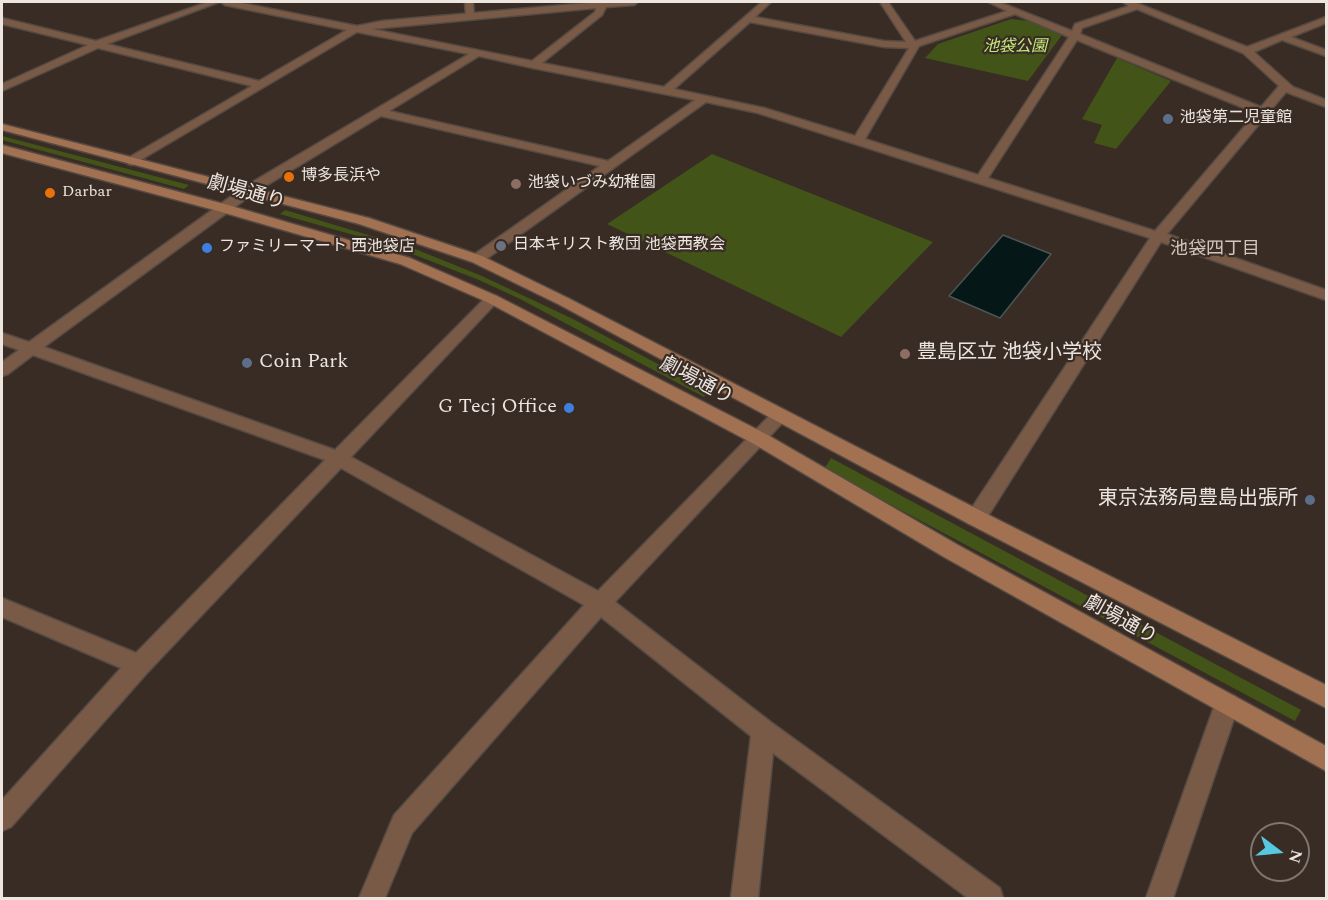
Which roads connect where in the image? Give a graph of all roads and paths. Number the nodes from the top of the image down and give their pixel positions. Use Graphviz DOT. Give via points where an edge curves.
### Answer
graph roads {
  1 [pos="215,2"];
  2 [pos="225,2"];
  3 [pos="271,2"];
  4 [pos="470,2"];
  5 [pos="634,2"];
  6 [pos="767,2"];
  7 [pos="884,2"];
  8 [pos="992,2"];
  9 [pos="603,3"];
  10 [pos="1133,4"];
  11 [pos="1016,11"];
  12 [pos="291,16"];
  13 [pos="471,16"];
  14 [pos="748,19"];
  15 [pos="1326,20"];
  16 [pos="2,21"];
  17 [pos="355,30"];
  18 [pos="1075,35"];
  19 [pos="1282,37"];
  20 [pos="98,44"];
  21 [pos="913,45"];
  22 [pos="1247,51"];
  23 [pos="1326,53"];
  24 [pos="476,54"];
  25 [pos="533,65"];
  26 [pos="262,85"];
  27 [pos="1285,86"];
  28 [pos="2,88"];
  29 [pos="666,91"];
  30 [pos="704,99"];
  31 [pos="1326,104"];
  32 [pos="379,112"];
  33 [pos="1263,112"];
  34 [pos="2,127"];
  35 [pos="858,141"];
  36 [pos="2,149"];
  37 [pos="132,161"];
  38 [pos="610,165"];
  39 [pos="981,180"];
  40 [pos="249,190"];
  41 [pos="223,208"];
  42 [pos="1158,236"];
  43 [pos="477,259"];
  44 [pos="1326,295"];
  45 [pos="492,299"];
  46 [pos="2,338"];
  47 [pos="32,349"];
  48 [pos="2,370"];
  49 [pos="780,415"];
  50 [pos="760,439"];
  51 [pos="338,458"];
  52 [pos="976,518"];
  53 [pos="600,603"];
  54 [pos="2,607"];
  55 [pos="139,665"];
  56 [pos="1326,697"];
  57 [pos="1227,704"];
  58 [pos="764,731"];
  59 [pos="1326,759"];
  60 [pos="2,818"];
  61 [pos="372,898"];
  62 [pos="744,898"];
  63 [pos="990,898"];
  64 [pos="1159,898"];
  1 -- 20 [label="street"];
  2 -- 12 [label="street"];
  3 -- 12 [label="street"];
  4 -- 13 [label="street"];
  5 -- 9 [label="street"];
  6 -- 14 [label="street"];
  7 -- 21 [label="street"];
  8 -- 11 [label="street"];
  9 -- 13 [label="street"];
  9 -- 25 [label="street" via="599,13"];
  10 -- 18 [label="street" via="1078,26"];
  10 -- 22 [label="street"];
  11 -- 18 [label="street"];
  11 -- 21 [label="street"];
  12 -- 17 [label="street"];
  13 -- 17 [label="street"];
  14 -- 21 [label="street" via="884,44"];
  14 -- 29 [label="street"];
  15 -- 19 [label="street"];
  16 -- 20 [label="street"];
  17 -- 24 [label="street"];
  17 -- 26 [label="street"];
  18 -- 33 [label="street"];
  18 -- 39 [label="street"];
  19 -- 22 [label="street"];
  19 -- 23 [label="street"];
  20 -- 26 [label="street"];
  20 -- 28 [label="street"];
  21 -- 35 [label="street"];
  22 -- 27 [label="street"];
  24 -- 25 [label="street"];
  24 -- 32 [label="street"];
  25 -- 29 [label="street"];
  26 -- 37 [label="street"];
  27 -- 31 [label="street"];
  27 -- 33 [label="street"];
  29 -- 30 [label="street"];
  30 -- 35 [label="street" via="760,110"];
  30 -- 38 [label="street"];
  32 -- 38 [label="street"];
  32 -- 40 [label="street"];
  33 -- 42 [label="street"];
  34 -- 37 [label="street, 劇場通り"];
  35 -- 39 [label="street"];
  36 -- 41 [label="street, 劇場通り"];
  37 -- 40 [label="street, 劇場通り"];
  38 -- 43 [label="street"];
  39 -- 42 [label="street"];
  40 -- 41 [label="street"];
  40 -- 43 [label="street, 劇場通り" via="364,221"];
  41 -- 45 [label="street, 劇場通り" via="405,261"];
  41 -- 47 [label="street"];
  42 -- 44 [label="street"];
  42 -- 52 [label="street"];
  43 -- 49 [label="street, 劇場通り"];
  45 -- 50 [label="street, 劇場通り"];
  45 -- 51 [label="street"];
  46 -- 47 [label="street"];
  47 -- 48 [label="street"];
  47 -- 51 [label="street"];
  49 -- 50 [label="street"];
  49 -- 52 [label="street, 劇場通り"];
  50 -- 53 [label="street"];
  50 -- 57 [label="street, 劇場通り" via="951,551"];
  51 -- 53 [label="street"];
  51 -- 55 [label="street"];
  52 -- 56 [label="street, 劇場通り"];
  53 -- 58 [label="street"];
  53 -- 61 [label="street" via="403,824"];
  54 -- 55 [label="street"];
  55 -- 60 [label="street"];
  57 -- 59 [label="street, 劇場通り"];
  57 -- 64 [label="street"];
  58 -- 62 [label="street"];
  58 -- 63 [label="street"];
}
